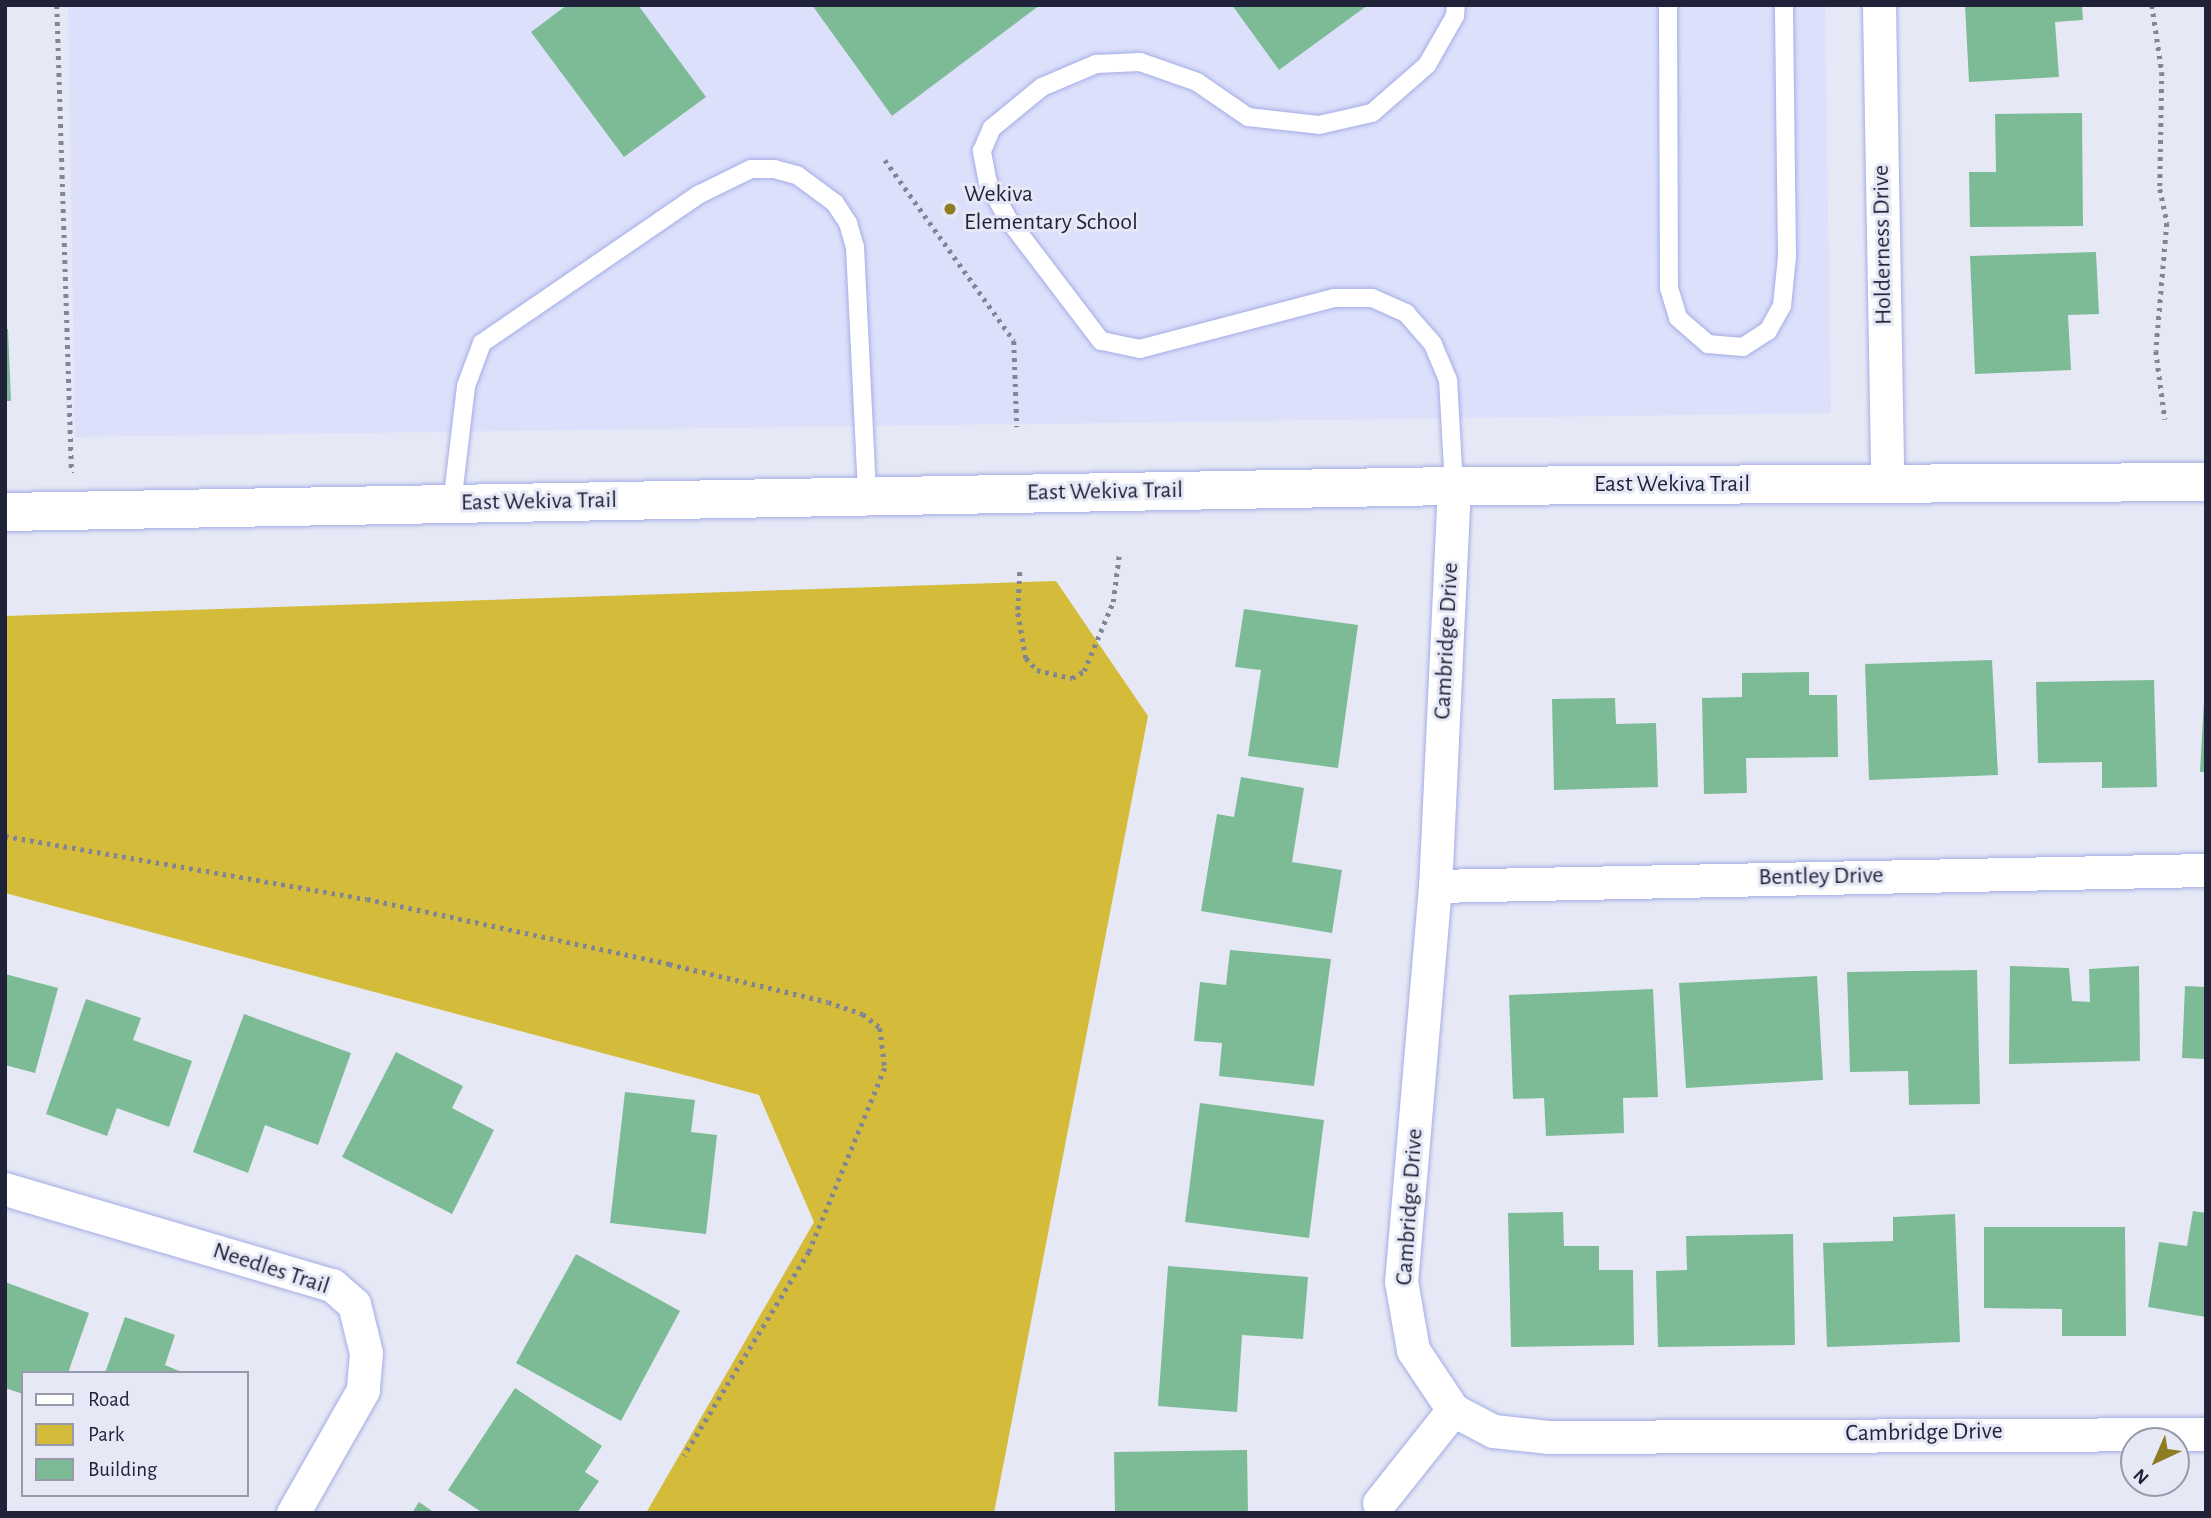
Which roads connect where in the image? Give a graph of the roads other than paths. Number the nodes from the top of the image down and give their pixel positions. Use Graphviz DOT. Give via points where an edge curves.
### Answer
graph roads {
  1 [pos="1456,5"];
  2 [pos="1668,5"];
  3 [pos="1784,5"];
  4 [pos="1879,5"];
  5 [pos="2206,482"];
  6 [pos="1887,484"];
  7 [pos="1454,486"];
  8 [pos="867,496"];
  9 [pos="452,504"];
  10 [pos="5,512"];
  11 [pos="2206,870"];
  12 [pos="1435,886"];
  13 [pos="5,1189"];
  14 [pos="1453,1410"];
  15 [pos="2206,1434"];
  16 [pos="1379,1503"];
  17 [pos="293,1513"];
  1 -- 7 [label="lane" via="1455,16 1427,65 1372,113 1320,125 1248,117 1197,82 1140,62 1096,64 1042,87 992,128 982,151 988,183 1008,219 1101,341 1140,349 1334,298 1372,298 1406,313 1433,344 1448,380"];
  2 -- 3 [label="lane" via="1669,289 1678,318 1708,344 1743,347 1768,331 1782,306 1787,257"];
  4 -- 6 [label="street, Holderness Drive"];
  5 -- 6 [label="street, East Wekiva Trail"];
  6 -- 7 [label="street, East Wekiva Trail"];
  7 -- 8 [label="street, East Wekiva Trail"];
  7 -- 12 [label="street, Cambridge Drive"];
  8 -- 9 [label="street, East Wekiva Trail"];
  8 -- 9 [label="lane" via="855,247 848,223 835,203 797,175 751,169 700,194 482,344 466,386"];
  9 -- 10 [label="street, East Wekiva Trail"];
  11 -- 12 [label="street, Bentley Drive"];
  12 -- 14 [label="street, Cambridge Drive" via="1401,1281 1413,1350"];
  13 -- 17 [label="street, Needles Trail" via="332,1285 354,1304 366,1353 363,1390"];
  14 -- 15 [label="street, Cambridge Drive" via="1493,1431 1548,1437"];
  14 -- 16 [label="street"];
}
